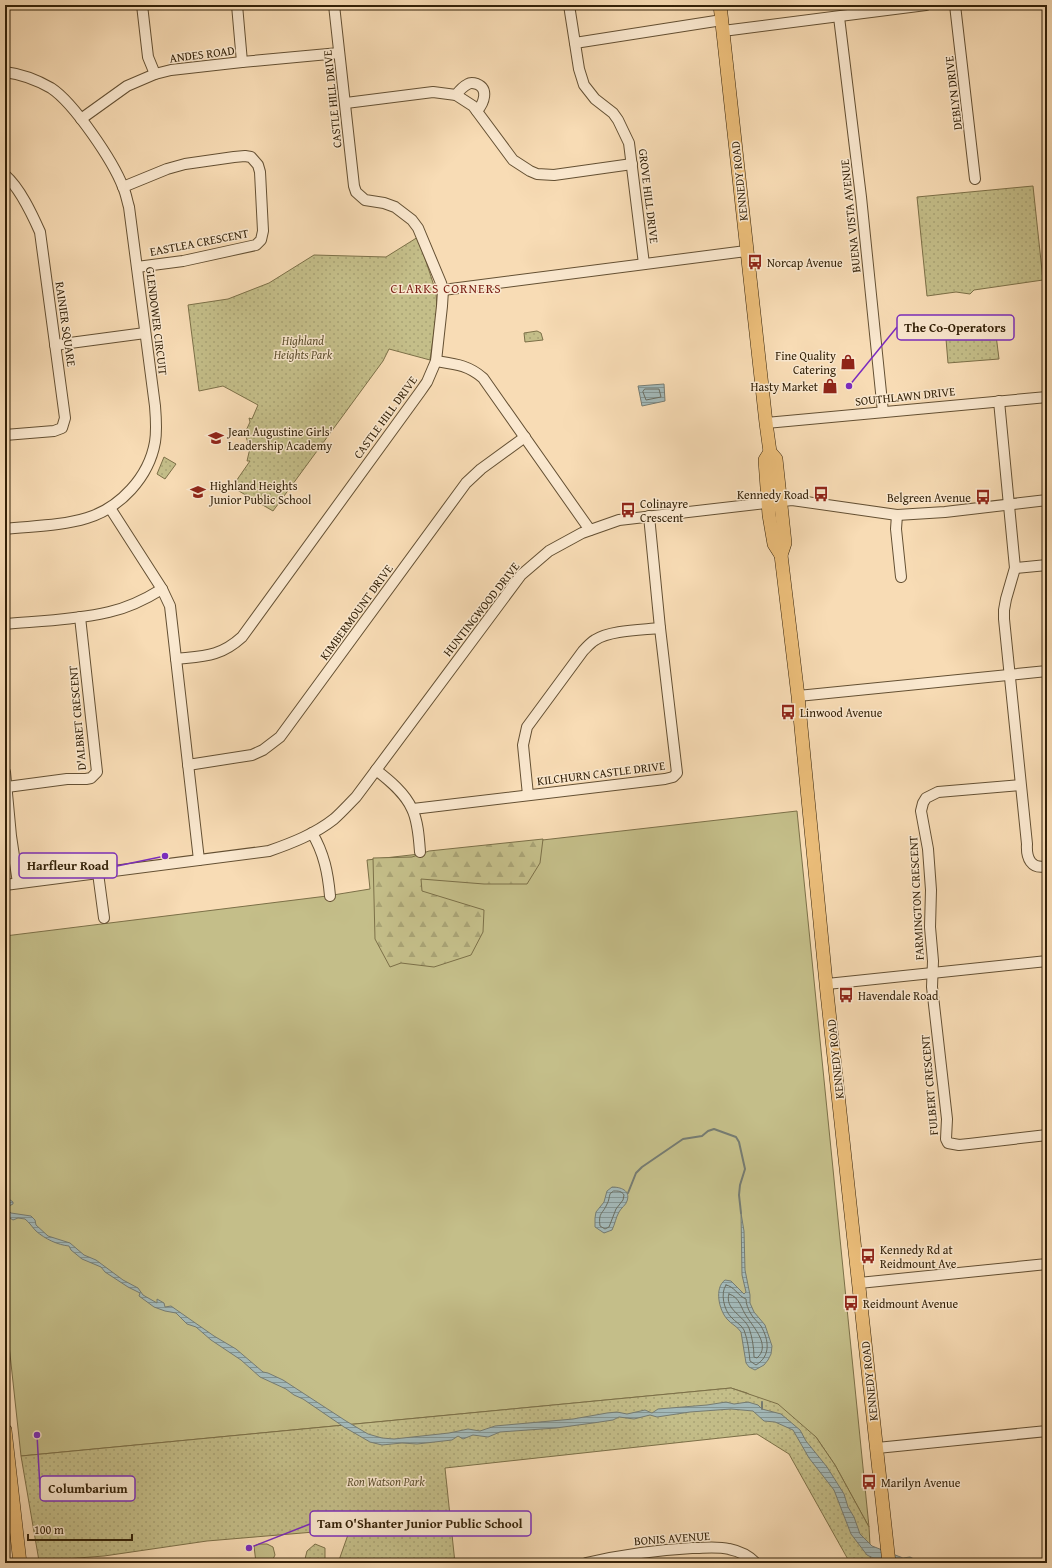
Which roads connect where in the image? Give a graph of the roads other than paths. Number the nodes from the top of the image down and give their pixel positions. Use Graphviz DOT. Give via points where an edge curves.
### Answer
graph roads {
  1 [pos="142,5"];
  2 [pos="237,5"];
  3 [pos="334,5"];
  4 [pos="569,5"];
  5 [pos="720,5"];
  6 [pos="926,5"];
  7 [pos="955,5"];
  8 [pos="839,17"];
  9 [pos="722,26"];
  10 [pos="575,43"];
  11 [pos="339,53"];
  12 [pos="242,62"];
  13 [pos="5,72"];
  14 [pos="155,74"];
  15 [pos="456,95"];
  16 [pos="346,103"];
  17 [pos="477,111"];
  18 [pos="81,119"];
  19 [pos="632,164"];
  20 [pos="5,175"];
  21 [pos="975,179"];
  22 [pos="123,187"];
  23 [pos="746,251"];
  24 [pos="644,264"];
  25 [pos="137,267"];
  26 [pos="443,290"];
  27 [pos="145,333"];
  28 [pos="55,345"];
  29 [pos="436,361"];
  30 [pos="1047,397"];
  31 [pos="999,401"];
  32 [pos="884,412"];
  33 [pos="766,423"];
  34 [pos="5,435"];
  35 [pos="525,437"];
  36 [pos="1047,500"];
  37 [pos="774,501"];
  38 [pos="1010,505"];
  39 [pos="110,508"];
  40 [pos="897,515"];
  41 [pos="649,516"];
  42 [pos="5,529"];
  43 [pos="590,530"];
  44 [pos="1047,565"];
  45 [pos="1015,568"];
  46 [pos="901,577"];
  47 [pos="162,589"];
  48 [pos="80,617"];
  49 [pos="5,624"];
  50 [pos="660,628"];
  51 [pos="176,659"];
  52 [pos="1047,671"];
  53 [pos="1009,676"];
  54 [pos="798,696"];
  55 [pos="188,765"];
  56 [pos="376,770"];
  57 [pos="5,772"];
  58 [pos="1020,785"];
  59 [pos="7,787"];
  60 [pos="528,795"];
  61 [pos="413,809"];
  62 [pos="312,833"];
  63 [pos="420,852"];
  64 [pos="199,860"];
  65 [pos="1047,866"];
  66 [pos="98,873"];
  67 [pos="18,883"];
  68 [pos="5,885"];
  69 [pos="330,896"];
  70 [pos="104,918"];
  71 [pos="1047,961"];
  72 [pos="932,974"];
  73 [pos="827,984"];
  74 [pos="1047,1134"];
  75 [pos="1047,1264"];
  76 [pos="859,1283"];
  77 [pos="5,1430"];
  78 [pos="1047,1431"];
  79 [pos="877,1448"];
  80 [pos="20,1563"];
  81 [pos="586,1563"];
  82 [pos="756,1563"];
  83 [pos="889,1563"];
  1 -- 14 [label="street" via="148,57"];
  2 -- 12 [label="street"];
  3 -- 11 [label="street, CASTLE HILL DRIVE"];
  4 -- 10 [label="street, GROVE HILL DRIVE"];
  5 -- 9 [label="main road, KENNEDY ROAD"];
  6 -- 8 [label="street"];
  7 -- 21 [label="street, DEBLYN DRIVE"];
  8 -- 9 [label="street"];
  8 -- 32 [label="street, BUENA VISTA AVENUE"];
  9 -- 10 [label="street"];
  9 -- 23 [label="main road, KENNEDY ROAD"];
  10 -- 19 [label="street, GROVE HILL DRIVE" via="584,85 618,120 629,143"];
  11 -- 12 [label="street, ANDES ROAD"];
  11 -- 16 [label="street, CASTLE HILL DRIVE"];
  12 -- 14 [label="street, ANDES ROAD"];
  13 -- 18 [label="street, GLENDOWER CIRCUIT" via="36,80 51,88"];
  14 -- 18 [label="street, ANDES ROAD" via="127,86"];
  15 -- 16 [label="street" via="433,92"];
  15 -- 17 [label="street"];
  15 -- 17 [label="street" via="467,84 474,82 481,85 485,91 484,99"];
  16 -- 26 [label="street, CASTLE HILL DRIVE" via="356,192 365,200 395,207 412,220 418,228"];
  17 -- 19 [label="street" via="513,160 530,171 554,175"];
  18 -- 22 [label="street, GLENDOWER CIRCUIT" via="105,152"];
  19 -- 24 [label="street, GROVE HILL DRIVE"];
  20 -- 28 [label="street, RAINIER SQUARE" via="15,187 40,232"];
  22 -- 25 [label="street, GLENDOWER CIRCUIT" via="129,208"];
  22 -- 25 [label="street, EASTLEA CRESCENT" via="184,164 234,157 251,157 260,172 263,231 261,240 256,245"];
  23 -- 24 [label="street"];
  23 -- 33 [label="main road, KENNEDY ROAD"];
  24 -- 26 [label="street"];
  25 -- 27 [label="street, GLENDOWER CIRCUIT"];
  26 -- 29 [label="street, CASTLE HILL DRIVE"];
  27 -- 28 [label="street"];
  27 -- 39 [label="street, GLENDOWER CIRCUIT" via="155,406 154,442 141,476 126,495"];
  28 -- 34 [label="street, RAINIER SQUARE" via="65,418 62,428 54,431"];
  29 -- 35 [label="street" via="466,367 479,374 489,384"];
  29 -- 51 [label="street, CASTLE HILL DRIVE" via="424,387 242,637 215,654"];
  30 -- 31 [label="street, SOUTHLAWN DRIVE"];
  31 -- 32 [label="street, SOUTHLAWN DRIVE"];
  31 -- 38 [label="street"];
  32 -- 33 [label="street, SOUTHLAWN DRIVE"];
  33 -- 37 [label="main road, KENNEDY ROAD" via="770,452 765,460"];
  35 -- 43 [label="street"];
  35 -- 55 [label="street, KIMBERMOUNT DRIVE" via="466,483 280,737 252,755"];
  36 -- 38 [label="street, HUNTINGWOOD DRIVE"];
  37 -- 40 [label="street, HUNTINGWOOD DRIVE" via="792,500"];
  37 -- 41 [label="street, HUNTINGWOOD DRIVE"];
  37 -- 54 [label="main road, KENNEDY ROAD" via="774,544 781,555"];
  38 -- 40 [label="street, HUNTINGWOOD DRIVE"];
  38 -- 45 [label="street"];
  39 -- 42 [label="street, GLENDOWER CIRCUIT" via="87,518 65,523"];
  39 -- 47 [label="street"];
  40 -- 46 [label="street"];
  41 -- 43 [label="street, HUNTINGWOOD DRIVE" via="619,520"];
  41 -- 50 [label="street, KILCHURN CASTLE DRIVE"];
  43 -- 56 [label="street, HUNTINGWOOD DRIVE" via="549,551 522,575"];
  44 -- 45 [label="street"];
  45 -- 53 [label="street" via="1004,610"];
  47 -- 48 [label="street" via="111,612"];
  47 -- 51 [label="street" via="172,614"];
  48 -- 49 [label="street"];
  48 -- 59 [label="street, D'ALBRET CRESCENT" via="97,772 86,779"];
  50 -- 60 [label="street" via="601,637 583,651 527,728 522,745"];
  50 -- 60 [label="street, KILCHURN CASTLE DRIVE" via="677,773 665,779"];
  51 -- 55 [label="street"];
  52 -- 53 [label="street"];
  53 -- 54 [label="street"];
  53 -- 58 [label="street"];
  54 -- 73 [label="main road, KENNEDY ROAD"];
  55 -- 64 [label="street"];
  56 -- 61 [label="street"];
  56 -- 62 [label="street, HUNTINGWOOD DRIVE" via="356,797 333,819"];
  57 -- 59 [label="street"];
  58 -- 65 [label="street" via="1028,858 1038,867"];
  58 -- 72 [label="street, FARMINGTON CRESCENT" via="938,792 923,802 921,811 928,849 931,890"];
  59 -- 67 [label="street"];
  60 -- 61 [label="street, KILCHURN CASTLE DRIVE"];
  61 -- 63 [label="street"];
  62 -- 64 [label="street, HUNTINGWOOD DRIVE" via="269,851"];
  62 -- 69 [label="street" via="320,846 328,874"];
  64 -- 66 [label="street, HUNTINGWOOD DRIVE"];
  66 -- 67 [label="street, HUNTINGWOOD DRIVE"];
  66 -- 70 [label="street"];
  67 -- 68 [label="street, HUNTINGWOOD DRIVE"];
  71 -- 72 [label="street"];
  72 -- 73 [label="street"];
  72 -- 74 [label="street, FULBERT CRESCENT" via="948,1143 959,1145"];
  73 -- 76 [label="main road, KENNEDY ROAD"];
  75 -- 76 [label="street"];
  76 -- 79 [label="main road, KENNEDY ROAD"];
  77 -- 80 [label="main road"];
  78 -- 79 [label="street"];
  79 -- 83 [label="main road, KENNEDY ROAD"];
  81 -- 82 [label="street, BONIS AVENUE" via="629,1554 704,1548 734,1550 745,1554"];
}
